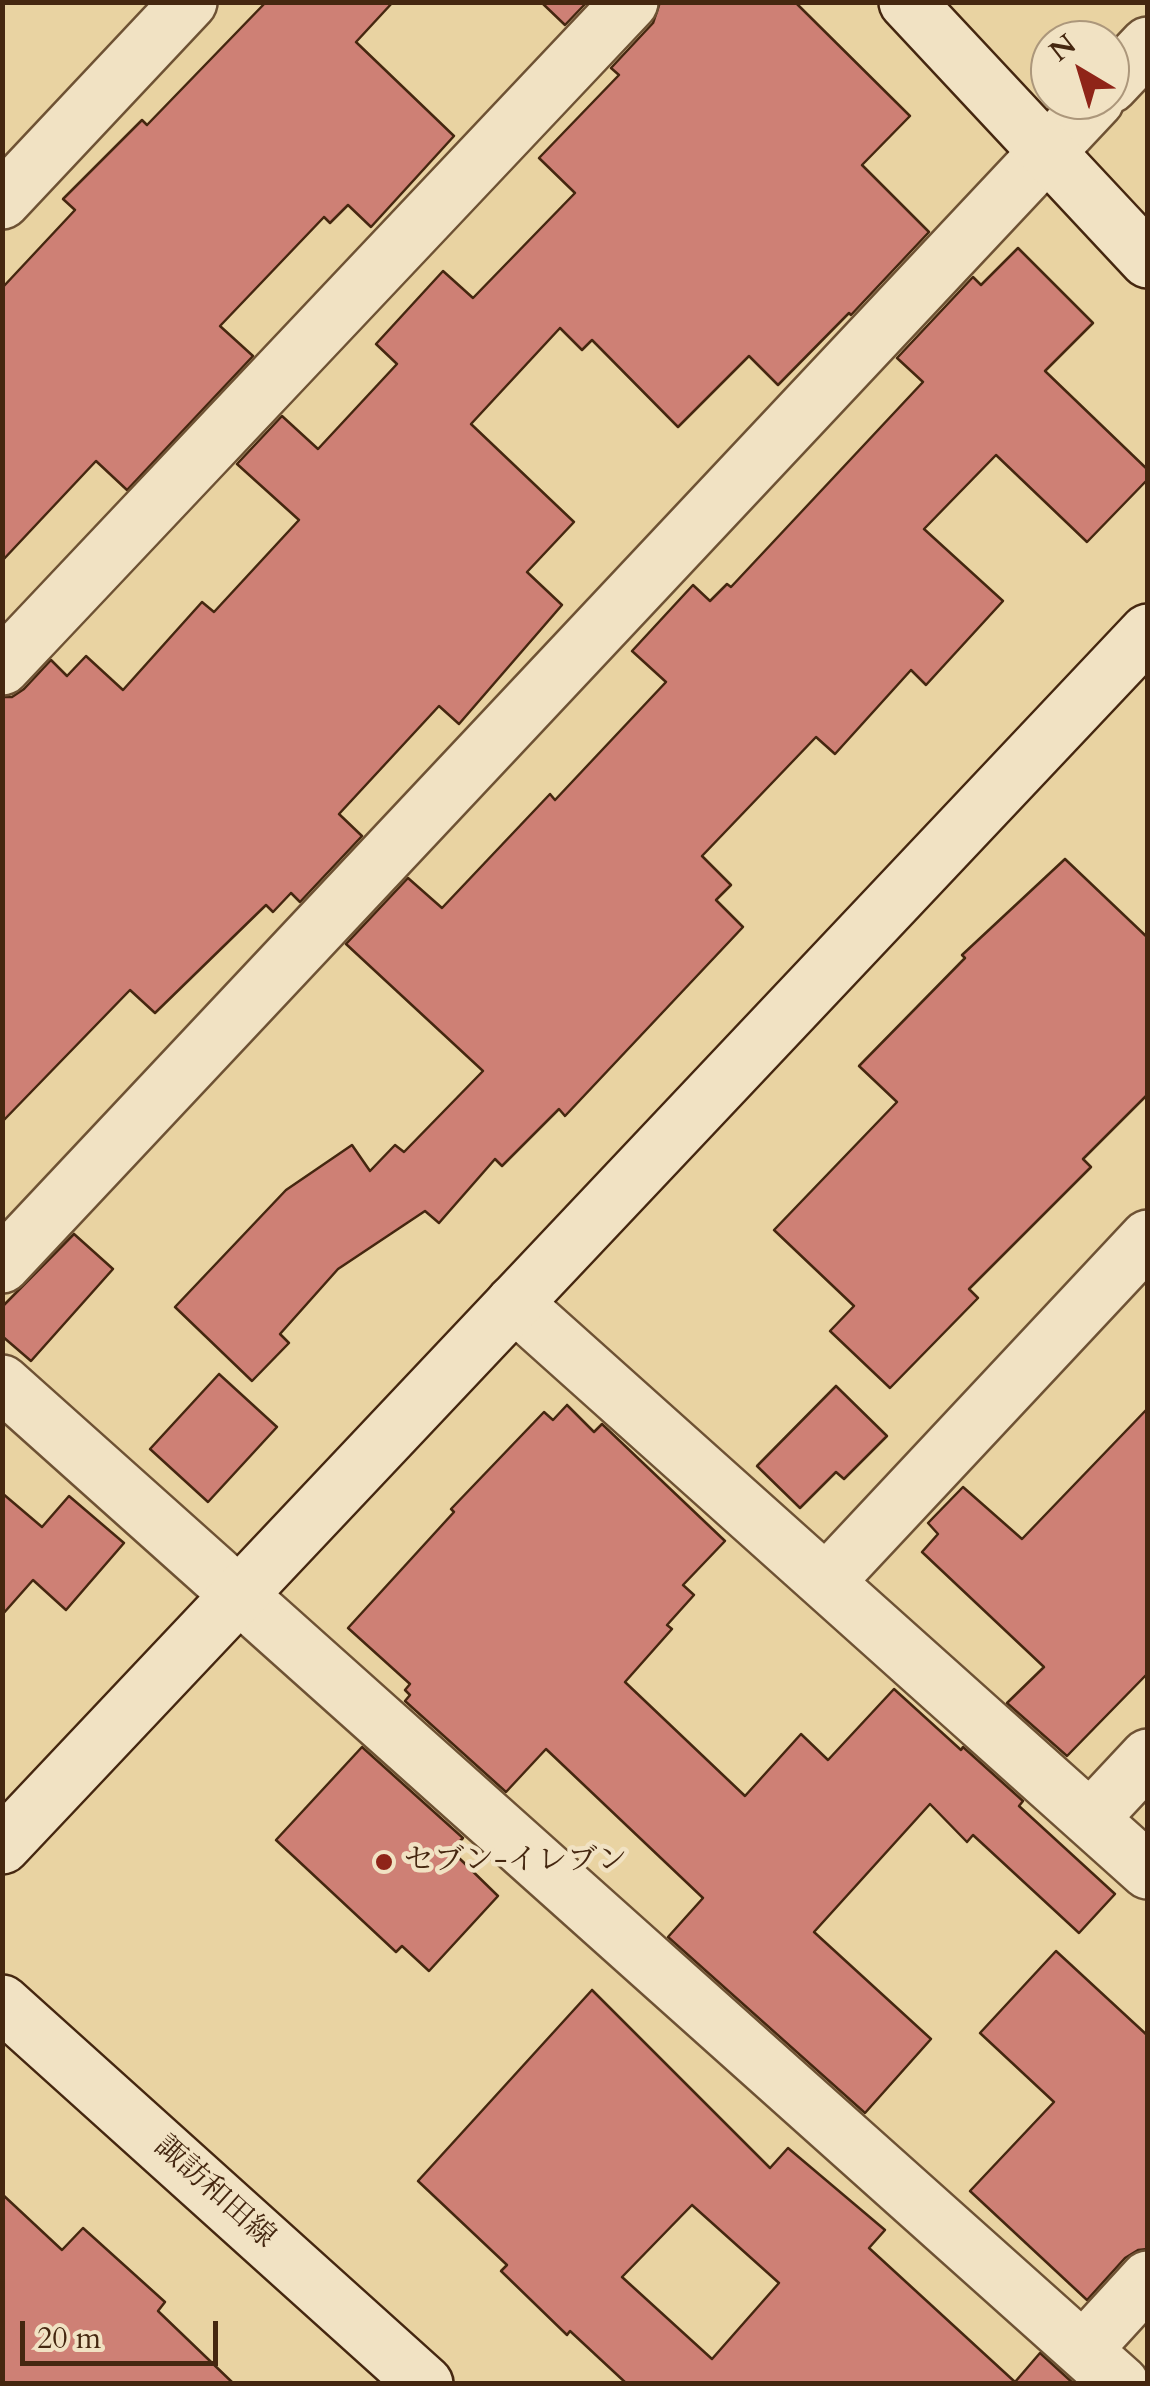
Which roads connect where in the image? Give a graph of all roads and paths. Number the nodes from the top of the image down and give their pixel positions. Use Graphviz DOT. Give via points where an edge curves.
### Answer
graph roads {
  1 [pos="189,2"];
  2 [pos="630,2"];
  3 [pos="908,2"];
  4 [pos="1148,45"];
  5 [pos="1130,64"];
  6 [pos="1077,120"];
  7 [pos="1047,152"];
  8 [pos="2,202"];
  9 [pos="1148,260"];
  10 [pos="1148,632"];
  11 [pos="2,668"];
  12 [pos="1148,1238"];
  13 [pos="2,1266"];
  14 [pos="514,1302"];
  15 [pos="2,1383"];
  16 [pos="826,1582"];
  17 [pos="238,1596"];
  18 [pos="1148,1758"];
  19 [pos="1090,1820"];
  20 [pos="2,1846"];
  21 [pos="1148,1871"];
  22 [pos="2,2003"];
  23 [pos="1148,2279"];
  24 [pos="1102,2367"];
  25 [pos="425,2384"];
  1 -- 8 [label="street"];
  2 -- 11 [label="street"];
  3 -- 7 [label="street"];
  4 -- 5 [label="street"];
  6 -- 7 [label="street"];
  7 -- 9 [label="street"];
  7 -- 13 [label="street"];
  10 -- 14 [label="street"];
  12 -- 16 [label="street"];
  14 -- 16 [label="street"];
  14 -- 17 [label="street"];
  15 -- 17 [label="street"];
  16 -- 19 [label="street"];
  17 -- 20 [label="street"];
  17 -- 24 [label="street"];
  18 -- 19 [label="street"];
  19 -- 21 [label="street"];
  22 -- 25 [label="street, 諏訪和田線"];
  23 -- 24 [label="street"];
}
